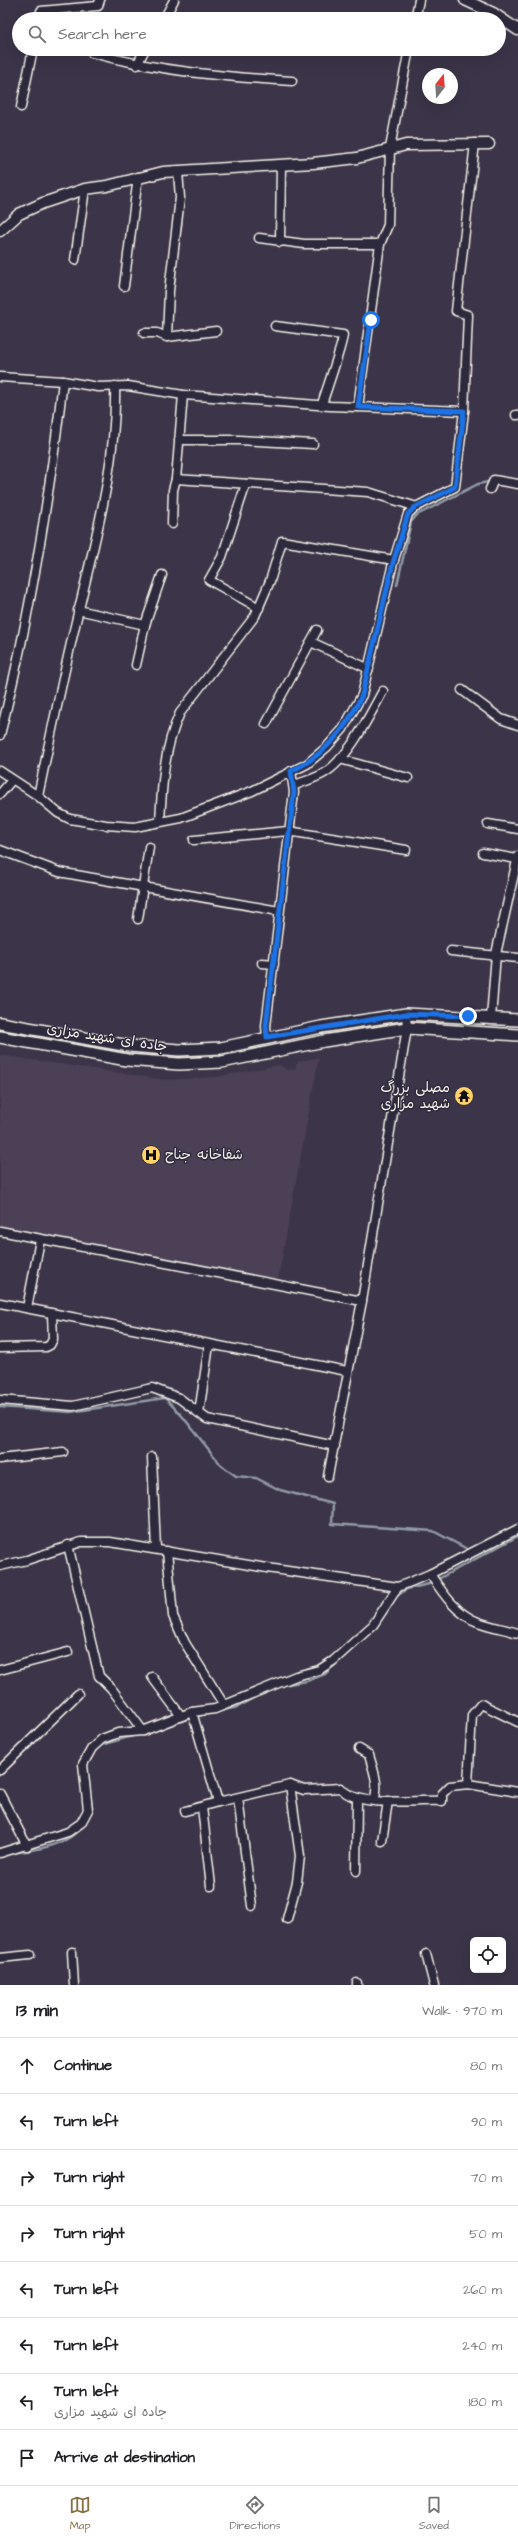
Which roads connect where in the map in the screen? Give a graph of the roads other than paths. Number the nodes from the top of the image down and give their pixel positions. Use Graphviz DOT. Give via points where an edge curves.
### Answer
graph roads {
  1 [pos="100,0"];
  2 [pos="174,0"];
  3 [pos="419,0"];
  4 [pos="465,0"];
  5 [pos="41,12"];
  6 [pos="168,12"];
  7 [pos="416,12"];
  8 [pos="492,12"];
  9 [pos="506,22"];
  10 [pos="518,30"];
  11 [pos="32,56"];
  12 [pos="103,56"];
  13 [pos="142,56"];
  14 [pos="408,56"];
  15 [pos="137,65"];
  16 [pos="292,81"];
  17 [pos="22,107"];
  18 [pos="475,143"];
  19 [pos="488,144"];
  20 [pos="390,148"];
  21 [pos="281,165"];
  22 [pos="178,171"];
  23 [pos="138,177"];
  24 [pos="85,189"];
  25 [pos="0,230"];
  26 [pos="259,238"];
  27 [pos="280,242"];
  28 [pos="380,244"];
  29 [pos="75,260"];
  30 [pos="124,286"];
  31 [pos="275,326"];
  32 [pos="216,331"];
  33 [pos="144,333"];
  34 [pos="166,337"];
  35 [pos="0,377"];
  36 [pos="63,381"];
  37 [pos="115,386"];
  38 [pos="183,395"];
  39 [pos="322,404"];
  40 [pos="358,407"];
  41 [pos="464,411"];
  42 [pos="179,440"];
  43 [pos="313,444"];
  44 [pos="176,479"];
  45 [pos="246,484"];
  46 [pos="518,484"];
  47 [pos="490,489"];
  48 [pos="416,507"];
  49 [pos="172,524"];
  50 [pos="394,560"];
  51 [pos="162,575"];
  52 [pos="259,608"];
  53 [pos="78,610"];
  54 [pos="144,625"];
  55 [pos="317,630"];
  56 [pos="311,642"];
  57 [pos="136,665"];
  58 [pos="369,669"];
  59 [pos="462,690"];
  60 [pos="384,691"];
  61 [pos="266,724"];
  62 [pos="518,725"];
  63 [pos="0,735"];
  64 [pos="340,759"];
  65 [pos="0,771"];
  66 [pos="292,773"];
  67 [pos="408,778"];
  68 [pos="295,785"];
  69 [pos="6,786"];
  70 [pos="38,796"];
  71 [pos="160,822"];
  72 [pos="488,824"];
  73 [pos="518,829"];
  74 [pos="288,831"];
  75 [pos="194,840"];
  76 [pos="149,846"];
  77 [pos="0,850"];
  78 [pos="406,850"];
  79 [pos="483,853"];
  80 [pos="518,856"];
  81 [pos="518,859"];
  82 [pos="516,881"];
  83 [pos="144,888"];
  84 [pos="280,911"];
  85 [pos="138,919"];
  86 [pos="451,951"];
  87 [pos="496,954"];
  88 [pos="518,958"];
  89 [pos="262,963"];
  90 [pos="274,964"];
  91 [pos="406,1014"];
  92 [pos="491,1018"];
  93 [pos="518,1020"];
  94 [pos="0,1023"];
  95 [pos="407,1028"];
  96 [pos="35,1030"];
  97 [pos="518,1035"];
  98 [pos="0,1037"];
  99 [pos="267,1037"];
  100 [pos="33,1042"];
  101 [pos="0,1232"];
  102 [pos="40,1240"];
  103 [pos="362,1301"];
  104 [pos="0,1303"];
  105 [pos="27,1308"];
  106 [pos="52,1314"];
  107 [pos="209,1345"];
  108 [pos="0,1348"];
  109 [pos="347,1371"];
  110 [pos="0,1400"];
  111 [pos="199,1413"];
  112 [pos="335,1446"];
  113 [pos="63,1452"];
  114 [pos="152,1457"];
  115 [pos="0,1459"];
  116 [pos="328,1476"];
  117 [pos="518,1529"];
  118 [pos="68,1546"];
  119 [pos="156,1549"];
  120 [pos="167,1551"];
  121 [pos="0,1566"];
  122 [pos="430,1574"];
  123 [pos="398,1587"];
  124 [pos="518,1633"];
  125 [pos="68,1652"];
  126 [pos="0,1670"];
  127 [pos="152,1677"];
  128 [pos="78,1694"];
  129 [pos="224,1705"];
  130 [pos="192,1712"];
  131 [pos="181,1716"];
  132 [pos="518,1722"];
  133 [pos="143,1731"];
  134 [pos="359,1749"];
  135 [pos="0,1770"];
  136 [pos="468,1784"];
  137 [pos="290,1785"];
  138 [pos="518,1792"];
  139 [pos="0,1794"];
  140 [pos="238,1798"];
  141 [pos="357,1800"];
  142 [pos="374,1800"];
  143 [pos="388,1801"];
  144 [pos="218,1802"];
  145 [pos="202,1807"];
  146 [pos="185,1811"];
  147 [pos="382,1841"];
  148 [pos="27,1846"];
  149 [pos="0,1853"];
  150 [pos="356,1871"];
  151 [pos="211,1886"];
  152 [pos="252,1906"];
  153 [pos="286,1919"];
  154 [pos="72,1952"];
  155 [pos="426,1954"];
  156 [pos="30,1955"];
  157 [pos="0,1958"];
  158 [pos="74,1985"];
  159 [pos="434,1985"];
  1 -- 5 [label="street" via="98,6"];
  2 -- 6 [label="street"];
  3 -- 7 [label="street"];
  4 -- 8 [label="street"];
  9 -- 10 [label="street"];
  11 -- 17 [label="street"];
  12 -- 15 [label="street"];
  13 -- 15 [label="street"];
  14 -- 20 [label="street"];
  15 -- 16 [label="street" via="216,77"];
  18 -- 19 [label="street"];
  18 -- 20 [label="street" via="406,145"];
  18 -- 41 [label="street" via="456,312 468,315"];
  20 -- 21 [label="street" via="357,158"];
  20 -- 28 [label="street" via="388,225"];
  21 -- 22 [label="street"];
  21 -- 27 [label="street"];
  22 -- 23 [label="street"];
  22 -- 34 [label="street" via="180,198"];
  23 -- 24 [label="street"];
  23 -- 30 [label="street"];
  24 -- 25 [label="street" via="19,214"];
  24 -- 29 [label="street"];
  26 -- 27 [label="street"];
  27 -- 28 [label="street"];
  28 -- 40 [label="street"];
  31 -- 39 [label="street" via="343,335 343,342"];
  32 -- 34 [label="street"];
  33 -- 34 [label="street" via="157,333"];
  35 -- 36 [label="street"];
  36 -- 37 [label="street" via="98,387"];
  36 -- 63 [label="street" via="35,582 16,675"];
  37 -- 38 [label="street"];
  37 -- 53 [label="street" via="114,437 97,536"];
  38 -- 39 [label="street"];
  38 -- 42 [label="street"];
  39 -- 40 [label="street"];
  40 -- 41 [label="street"];
  41 -- 48 [label="street" via="455,487"];
  42 -- 43 [label="street"];
  42 -- 44 [label="street"];
  44 -- 45 [label="street"];
  44 -- 49 [label="street" via="173,490"];
  45 -- 48 [label="street" via="368,492"];
  45 -- 52 [label="street" via="222,557 209,580"];
  46 -- 47 [label="street" via="494,480"];
  48 -- 50 [label="street" via="408,514"];
  50 -- 52 [label="street" via="282,541"];
  50 -- 58 [label="street"];
  51 -- 54 [label="street"];
  52 -- 71 [label="street" via="180,713 173,728 163,772"];
  53 -- 54 [label="street"];
  53 -- 70 [label="street"];
  54 -- 57 [label="street"];
  55 -- 56 [label="street"];
  56 -- 58 [label="street"];
  56 -- 61 [label="street"];
  58 -- 66 [label="street" via="362,695 343,729 327,747"];
  59 -- 62 [label="street" via="501,718"];
  60 -- 64 [label="street" via="362,729"];
  64 -- 67 [label="street"];
  64 -- 68 [label="street" via="326,772"];
  65 -- 69 [label="street"];
  66 -- 68 [label="street"];
  66 -- 71 [label="street" via="181,818"];
  68 -- 74 [label="street"];
  69 -- 70 [label="street"];
  70 -- 71 [label="street" via="49,808 70,818 119,827"];
  72 -- 73 [label="street"];
  74 -- 75 [label="street"];
  74 -- 78 [label="street"];
  74 -- 84 [label="street"];
  76 -- 83 [label="street"];
  77 -- 83 [label="street" via="59,872"];
  79 -- 81 [label="street"];
  80 -- 81 [label="street"];
  81 -- 82 [label="street"];
  82 -- 87 [label="street"];
  83 -- 84 [label="street"];
  83 -- 85 [label="street"];
  84 -- 90 [label="street"];
  86 -- 87 [label="street"];
  87 -- 88 [label="street"];
  87 -- 92 [label="street"];
  89 -- 90 [label="street"];
  90 -- 99 [label="street" via="266,1026"];
  91 -- 92 [label="main road, جاده ای شهید مزاری"];
  91 -- 95 [label="street"];
  91 -- 99 [label="main road, جاده ای شهید مزاری"];
  92 -- 93 [label="main road, جاده ای شهید مزاری"];
  94 -- 96 [label="main road, جاده ای شهید مزاری"];
  95 -- 97 [label="main road, جاده ای شهید مزاری"];
  95 -- 100 [label="main road, جاده ای شهید مزاری" via="324,1041 222,1062 179,1064 127,1060"];
  95 -- 103 [label="street"];
  96 -- 99 [label="main road, جاده ای شهید مزاری" via="129,1046 179,1050 221,1048"];
  96 -- 100 [label="main road"];
  98 -- 100 [label="main road, جاده ای شهید مزاری"];
  101 -- 102 [label="street"];
  102 -- 103 [label="street"];
  102 -- 105 [label="street"];
  103 -- 109 [label="street"];
  104 -- 105 [label="street"];
  105 -- 106 [label="street"];
  106 -- 107 [label="street"];
  106 -- 108 [label="street" via="53,1339 46,1347"];
  107 -- 109 [label="street"];
  107 -- 111 [label="street"];
  109 -- 112 [label="street"];
  110 -- 111 [label="street" via="73,1406 152,1388 179,1398"];
  111 -- 112 [label="street" via="207,1418"];
  112 -- 116 [label="street"];
  113 -- 115 [label="street"];
  114 -- 119 [label="street"];
  117 -- 122 [label="street"];
  118 -- 119 [label="street" via="88,1541"];
  118 -- 121 [label="street"];
  118 -- 133 [label="street" via="99,1676"];
  119 -- 120 [label="street"];
  120 -- 123 [label="street"];
  120 -- 129 [label="street" via="173,1616 185,1642"];
  122 -- 123 [label="street"];
  122 -- 124 [label="street" via="442,1592 464,1614"];
  123 -- 129 [label="street" via="373,1625 333,1661 319,1670 296,1676"];
  125 -- 126 [label="street"];
  127 -- 131 [label="street"];
  128 -- 135 [label="street"];
  129 -- 130 [label="street"];
  130 -- 131 [label="street"];
  130 -- 144 [label="street"];
  131 -- 133 [label="street"];
  132 -- 136 [label="street" via="481,1704 476,1707 472,1715"];
  133 -- 148 [label="street" via="118,1733 102,1739 92,1748 83,1764 88,1810 81,1823 68,1832"];
  134 -- 142 [label="street" via="369,1755 377,1788"];
  136 -- 138 [label="street"];
  136 -- 143 [label="street" via="450,1786 442,1794 442,1801"];
  137 -- 140 [label="street"];
  137 -- 141 [label="street" via="304,1790 341,1788 346,1795"];
  137 -- 153 [label="street" via="300,1856 297,1882"];
  139 -- 148 [label="street"];
  140 -- 144 [label="street"];
  140 -- 152 [label="street"];
  141 -- 142 [label="street"];
  141 -- 150 [label="street"];
  142 -- 143 [label="street"];
  143 -- 147 [label="street"];
  144 -- 145 [label="street"];
  145 -- 146 [label="street"];
  145 -- 151 [label="street"];
  148 -- 149 [label="street"];
  154 -- 158 [label="street"];
  155 -- 159 [label="street"];
  156 -- 157 [label="street"];
}
